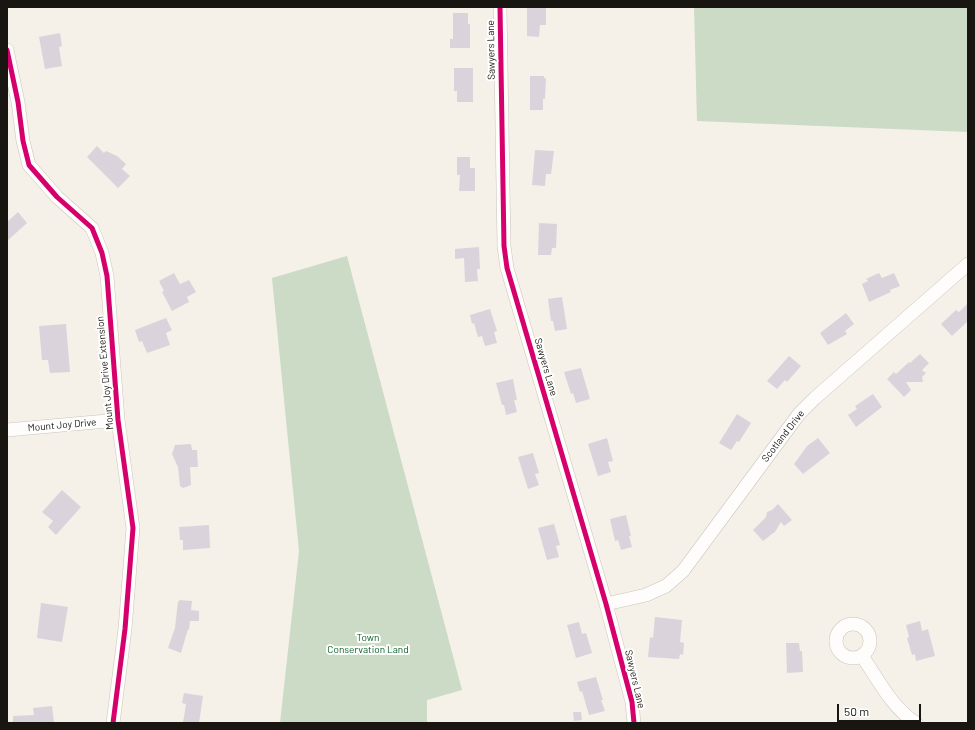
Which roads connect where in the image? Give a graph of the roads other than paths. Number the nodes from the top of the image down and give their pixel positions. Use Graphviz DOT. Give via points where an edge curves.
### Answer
graph roads {
  1 [pos="500,7"];
  2 [pos="7,50"];
  3 [pos="968,264"];
  4 [pos="118,420"];
  5 [pos="7,430"];
  6 [pos="606,604"];
  7 [pos="862,656"];
  8 [pos="113,723"];
  9 [pos="634,723"];
  10 [pos="916,723"];
  1 -- 6 [label="street, Sawyers Lane" via="504,246 507,268"];
  2 -- 4 [label="street, Mount Joy Drive Extension" via="29,165 57,197 92,228 102,253 107,276"];
  3 -- 6 [label="street, Scotland Drive" via="799,414 683,572 666,586 646,595"];
  4 -- 5 [label="street, Mount Joy Drive"];
  4 -- 8 [label="street, Mount Joy Drive Extension" via="133,528 125,629"];
  6 -- 9 [label="street, Sawyers Lane" via="632,702"];
  7 -- 10 [label="street" via="897,707"];
}
